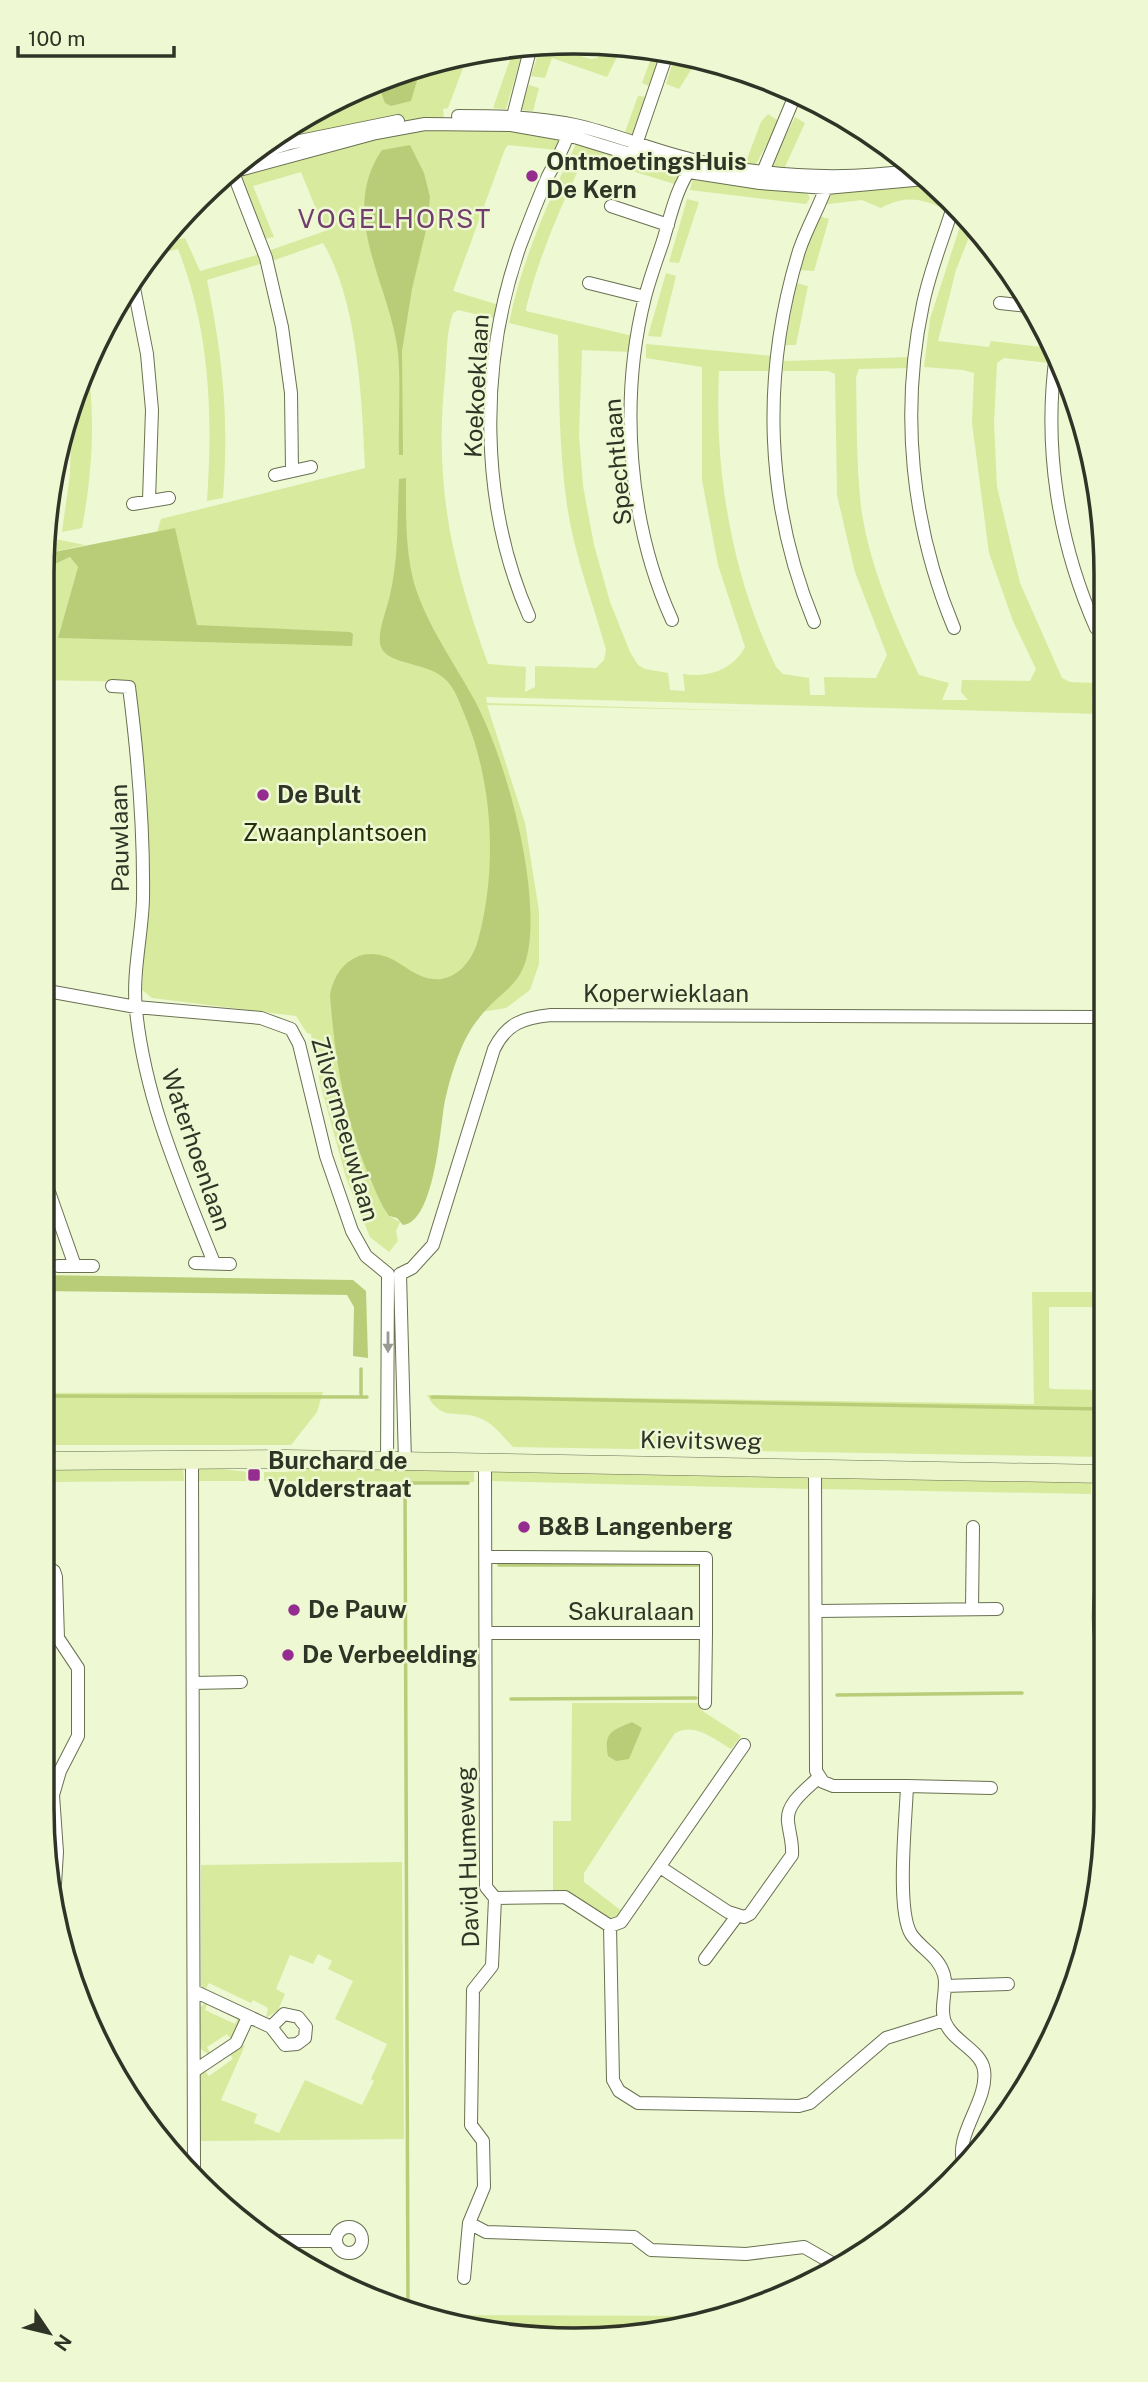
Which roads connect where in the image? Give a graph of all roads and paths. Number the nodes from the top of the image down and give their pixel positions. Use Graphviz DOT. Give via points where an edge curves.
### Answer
graph roads {
  1 [pos="528,56"];
  2 [pos="664,62"];
  3 [pos="792,103"];
  4 [pos="511,120"];
  5 [pos="570,130"];
  6 [pos="287,140"];
  7 [pos="292,149"];
  8 [pos="634,149"];
  9 [pos="271,152"];
  10 [pos="258,162"];
  11 [pos="693,166"];
  12 [pos="902,172"];
  13 [pos="760,178"];
  14 [pos="234,180"];
  15 [pos="827,183"];
  16 [pos="611,205"];
  17 [pos="950,215"];
  18 [pos="668,225"];
  19 [pos="589,283"];
  20 [pos="135,296"];
  21 [pos="645,297"];
  22 [pos="1000,303"];
  23 [pos="1018,305"];
  24 [pos="1053,373"];
  25 [pos="311,467"];
  26 [pos="292,470"];
  27 [pos="275,475"];
  28 [pos="169,498"];
  29 [pos="149,500"];
  30 [pos="133,504"];
  31 [pos="529,616"];
  32 [pos="671,620"];
  33 [pos="814,622"];
  34 [pos="1094,623"];
  35 [pos="954,628"];
  36 [pos="112,685"];
  37 [pos="54,992"];
  38 [pos="136,1007"];
  39 [pos="1094,1017"];
  40 [pos="54,1206"];
  41 [pos="195,1263"];
  42 [pos="214,1263"];
  43 [pos="230,1264"];
  44 [pos="58,1266"];
  45 [pos="75,1266"];
  46 [pos="93,1266"];
  47 [pos="394,1274"];
  48 [pos="54,1461"];
  49 [pos="192,1461"];
  50 [pos="396,1462"];
  51 [pos="485,1462"];
  52 [pos="815,1468"];
  53 [pos="1094,1474"];
  54 [pos="972,1527"];
  55 [pos="486,1557"];
  56 [pos="54,1571"];
  57 [pos="972,1609"];
  58 [pos="997,1609"];
  59 [pos="817,1611"];
  60 [pos="487,1633"];
  61 [pos="706,1633"];
  62 [pos="241,1682"];
  63 [pos="192,1683"];
  64 [pos="705,1703"];
  65 [pos="744,1745"];
  66 [pos="819,1777"];
  67 [pos="907,1786"];
  68 [pos="991,1788"];
  69 [pos="54,1792"];
  70 [pos="54,1810"];
  71 [pos="57,1857"];
  72 [pos="660,1867"];
  73 [pos="495,1898"];
  74 [pos="737,1916"];
  75 [pos="610,1926"];
  76 [pos="705,1959"];
  77 [pos="1008,1984"];
  78 [pos="945,1986"];
  79 [pos="194,1991"];
  80 [pos="248,2017"];
  81 [pos="944,2020"];
  82 [pos="271,2026"];
  83 [pos="194,2071"];
  84 [pos="963,2153"];
  85 [pos="194,2163"];
  86 [pos="469,2223"];
  87 [pos="335,2241"];
  88 [pos="288,2242"];
  89 [pos="829,2261"];
  90 [pos="464,2278"];
  1 -- 4 [label="street"];
  2 -- 8 [label="street"];
  3 -- 13 [label="street"];
  4 -- 5 [label="street"];
  4 -- 7 [label="street" via="425,117 374,124"];
  5 -- 8 [label="street"];
  5 -- 31 [label="street, Koekoeklaan" via="510,275 494,370 492,468 507,554"];
  6 -- 7 [label="street"];
  7 -- 9 [label="street"];
  7 -- 10 [label="street"];
  8 -- 11 [label="street"];
  11 -- 13 [label="street"];
  11 -- 18 [label="street, Spechtlaan"];
  12 -- 15 [label="street"];
  13 -- 15 [label="street"];
  14 -- 26 [label="street" via="266,258 282,327 291,393"];
  15 -- 33 [label="street" via="800,250 785,307 771,419 785,540"];
  16 -- 18 [label="street"];
  17 -- 35 [label="street" via="923,305 911,398 920,517 935,581"];
  18 -- 21 [label="street, Spechtlaan"];
  19 -- 21 [label="street"];
  20 -- 29 [label="street" via="152,410"];
  21 -- 32 [label="street, Spechtlaan" via="633,373 632,435 646,546"];
  22 -- 23 [label="street"];
  24 -- 34 [label="street" via="1055,480 1078,586"];
  25 -- 26 [label="street"];
  26 -- 27 [label="street"];
  28 -- 29 [label="street"];
  29 -- 30 [label="street"];
  36 -- 38 [label="street, Pauwlaan" via="130,687 139,768 143,901"];
  37 -- 38 [label="street, Zilvermeeuwlaan"];
  38 -- 42 [label="street, Waterhoenlaan" via="145,1070 161,1129"];
  38 -- 47 [label="street, Zilvermeeuwlaan" via="261,1017 291,1029 349,1222 366,1256"];
  39 -- 47 [label="street, Koperwieklaan" via="525,1018 501,1034 494,1049 433,1245 412,1268"];
  40 -- 45 [label="street"];
  41 -- 42 [label="street, Waterhoenlaan"];
  42 -- 43 [label="street, Waterhoenlaan"];
  44 -- 45 [label="street"];
  45 -- 46 [label="street"];
  47 -- 50 [label="street"];
  48 -- 49 [label="street, Kievitsweg"];
  49 -- 50 [label="street, Kievitsweg"];
  49 -- 63 [label="street"];
  50 -- 51 [label="street, Kievitsweg"];
  51 -- 52 [label="street, Kievitsweg"];
  51 -- 55 [label="street, David Humeweg"];
  52 -- 53 [label="street, Kievitsweg"];
  52 -- 59 [label="street"];
  54 -- 57 [label="street"];
  55 -- 60 [label="street, David Humeweg"];
  55 -- 61 [label="street" via="706,1558"];
  56 -- 69 [label="street" via="60,1645 78,1668 78,1736"];
  57 -- 58 [label="street"];
  57 -- 59 [label="street"];
  59 -- 66 [label="street" via="815,1766"];
  60 -- 61 [label="street, Sakuralaan"];
  60 -- 73 [label="street, David Humeweg" via="486,1887"];
  61 -- 64 [label="street, Sakuralaan"];
  62 -- 63 [label="street"];
  63 -- 79 [label="street"];
  65 -- 72 [label="street"];
  66 -- 67 [label="street" via="833,1786"];
  66 -- 74 [label="street" via="790,1806 787,1819 792,1855 757,1908 744,1917"];
  67 -- 68 [label="street"];
  67 -- 78 [label="street" via="903,1912 911,1933 936,1959"];
  70 -- 71 [label="street"];
  72 -- 74 [label="street"];
  72 -- 75 [label="street" via="621,1922"];
  73 -- 75 [label="street" via="565,1898"];
  73 -- 86 [label="street, David Humeweg" via="492,1966 473,1990 471,2125 483,2141 484,2187"];
  74 -- 76 [label="street"];
  75 -- 81 [label="street" via="613,2080 619,2091 638,2103 799,2106 810,2103 886,2038"];
  77 -- 78 [label="street"];
  78 -- 81 [label="street"];
  79 -- 80 [label="street"];
  79 -- 83 [label="street"];
  80 -- 82 [label="street"];
  80 -- 83 [label="street" via="236,2043"];
  81 -- 84 [label="street" via="957,2041 976,2054 984,2067 985,2084"];
  83 -- 85 [label="street"];
  86 -- 89 [label="street" via="486,2232 634,2237 651,2250 746,2254 804,2246"];
  86 -- 90 [label="street, David Humeweg"];
  87 -- 88 [label="street"];
}
